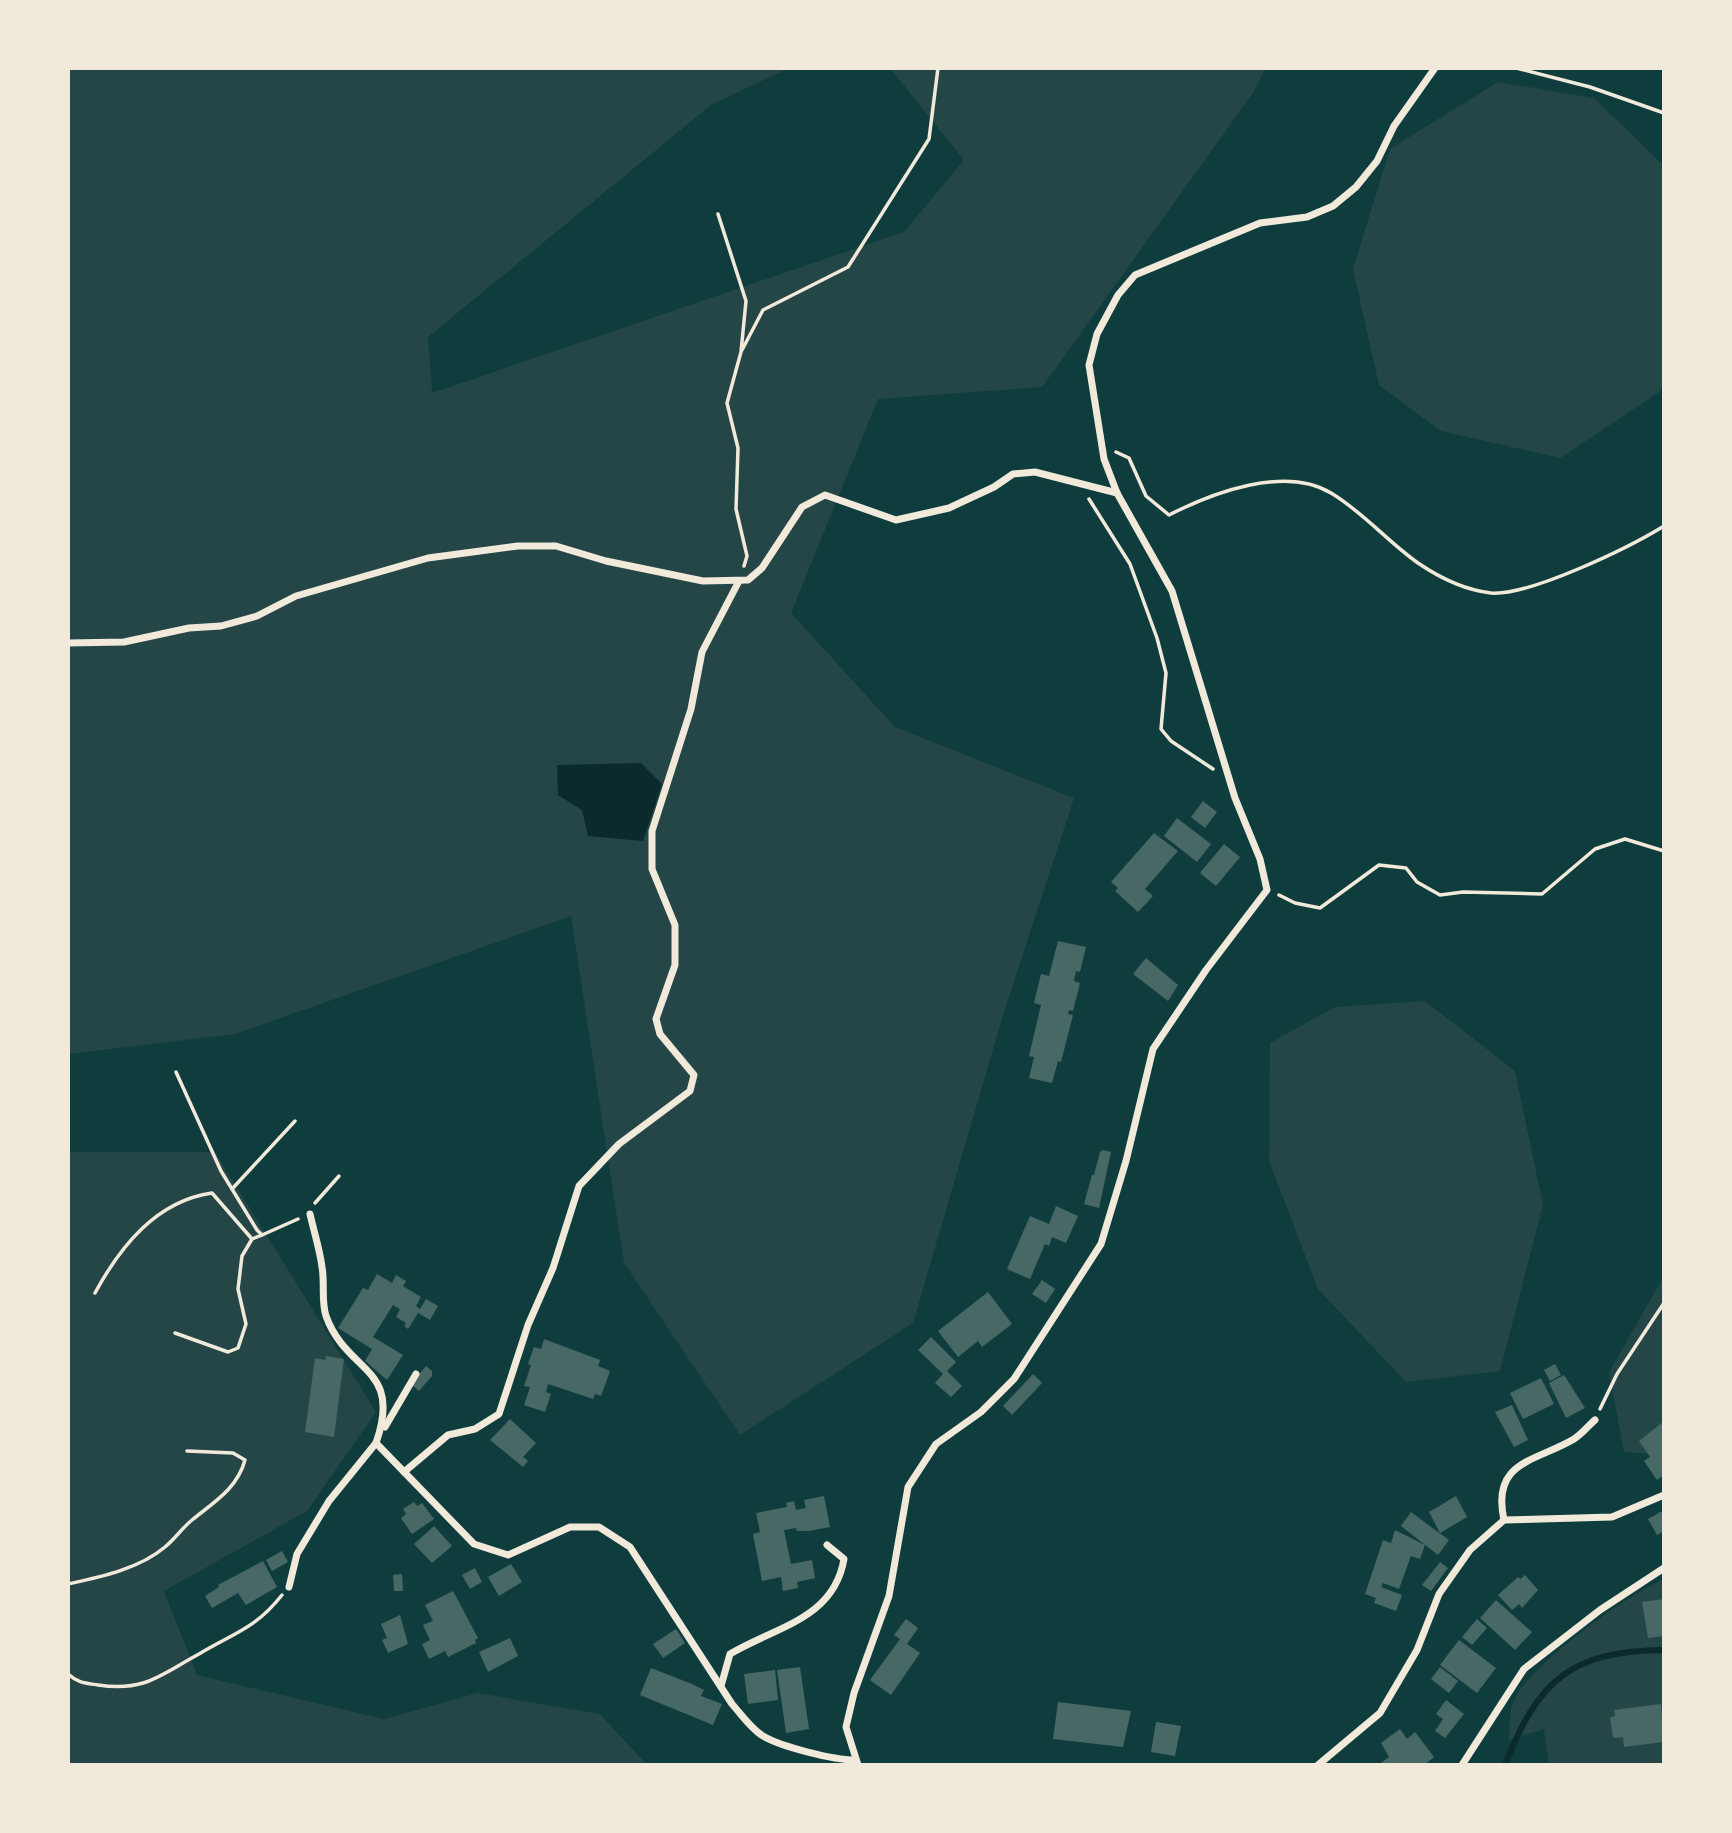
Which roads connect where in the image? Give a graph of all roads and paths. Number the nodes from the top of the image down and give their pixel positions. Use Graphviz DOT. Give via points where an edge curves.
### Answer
graph roads {
  1 [pos="938,68"];
  2 [pos="1434,68"];
  3 [pos="1518,69"];
  4 [pos="1664,113"];
  5 [pos="718,214"];
  6 [pos="741,352"];
  7 [pos="1102,447"];
  8 [pos="1081,485"];
  9 [pos="1117,493"];
  10 [pos="1664,526"];
  11 [pos="738,581"];
  12 [pos="68,643"];
  13 [pos="1230,781"];
  14 [pos="1664,851"];
  15 [pos="1268,890"];
  16 [pos="176,1072"];
  17 [pos="295,1121"];
  18 [pos="339,1176"];
  19 [pos="232,1189"];
  20 [pos="310,1214"];
  21 [pos="262,1235"];
  22 [pos="252,1239"];
  23 [pos="95,1293"];
  24 [pos="1664,1303"];
  25 [pos="175,1333"];
  26 [pos="415,1374"];
  27 [pos="1595,1420"];
  28 [pos="376,1443"];
  29 [pos="187,1451"];
  30 [pos="404,1472"];
  31 [pos="1664,1494"];
  32 [pos="1504,1520"];
  33 [pos="827,1545"];
  34 [pos="1664,1568"];
  35 [pos="68,1584"];
  36 [pos="289,1587"];
  37 [pos="68,1674"];
  38 [pos="721,1686"];
  39 [pos="856,1762"];
  40 [pos="1318,1765"];
  41 [pos="1462,1765"];
  1 -- 6 [label="path" via="929,139 848,267 763,310"];
  2 -- 7 [label="street" via="1394,126 1377,161 1333,206 1307,217 1260,223 1135,275 1097,334 1089,365"];
  3 -- 4 [label="path" via="1590,87"];
  5 -- 6 [label="path" via="747,301"];
  6 -- 11 [label="path" via="727,403 738,448 736,509 747,556"];
  7 -- 9 [label="street"];
  7 -- 10 [label="path" via="1129,458 1146,496 1169,515 1206,496 1247,486 1305,482 1331,493 1431,572 1466,588 1494,593 1556,578"];
  8 -- 9 [label="street"];
  8 -- 11 [label="street" via="1035,472 1013,474 949,508 897,520 825,495 802,507 762,568 748,580"];
  8 -- 13 [label="path" via="1130,564 1157,638 1166,673 1161,729 1171,741"];
  9 -- 13 [label="street" via="1172,591"];
  11 -- 12 [label="street" via="703,581 655,572 556,546 518,546 428,558 296,597 257,616 221,626 124,642"];
  11 -- 30 [label="street" via="702,652 691,709 652,831 652,869 675,925 675,965 656,1019 660,1034 694,1075 690,1091 619,1144 579,1186 499,1415 475,1429 448,1435"];
  13 -- 15 [label="street"];
  14 -- 15 [label="path" via="1625,839 1595,849 1542,894 1440,895 1417,882 1406,867 1379,865 1320,908"];
  15 -- 39 [label="street" via="1153,1049 1101,1244 1014,1379 981,1412 936,1444 908,1487 889,1596 846,1727"];
  16 -- 19 [label="path"];
  17 -- 19 [label="path"];
  18 -- 20 [label="path" via="317,1199"];
  19 -- 21 [label="path"];
  20 -- 21 [label="path"];
  20 -- 28 [label="street" via="323,1269 328,1320 384,1393 385,1418"];
  21 -- 22 [label="path"];
  22 -- 23 [label="path" via="212,1193 193,1196 163,1212 128,1240"];
  22 -- 25 [label="path" via="242,1256 238,1289 246,1324 238,1348 228,1352"];
  24 -- 27 [label="path" via="1617,1374"];
  26 -- 28 [label="street"];
  27 -- 32 [label="street" via="1576,1438 1528,1459 1505,1478 1499,1501"];
  28 -- 30 [label="street"];
  28 -- 36 [label="street" via="329,1502 303,1544"];
  29 -- 35 [label="path" via="233,1453 246,1460 222,1499 164,1548 132,1565"];
  30 -- 38 [label="street" via="474,1544 508,1555 570,1527 599,1527 630,1547"];
  31 -- 32 [label="street" via="1612,1517"];
  32 -- 40 [label="street" via="1470,1550 1439,1594 1417,1650 1380,1713"];
  33 -- 38 [label="street" via="844,1559 840,1579 822,1603 792,1625 730,1654"];
  34 -- 41 [label="street" via="1524,1669"];
  36 -- 37 [label="path" via="267,1615 234,1637 142,1685 120,1688 77,1682"];
  38 -- 39 [label="street" via="763,1736"];
}
